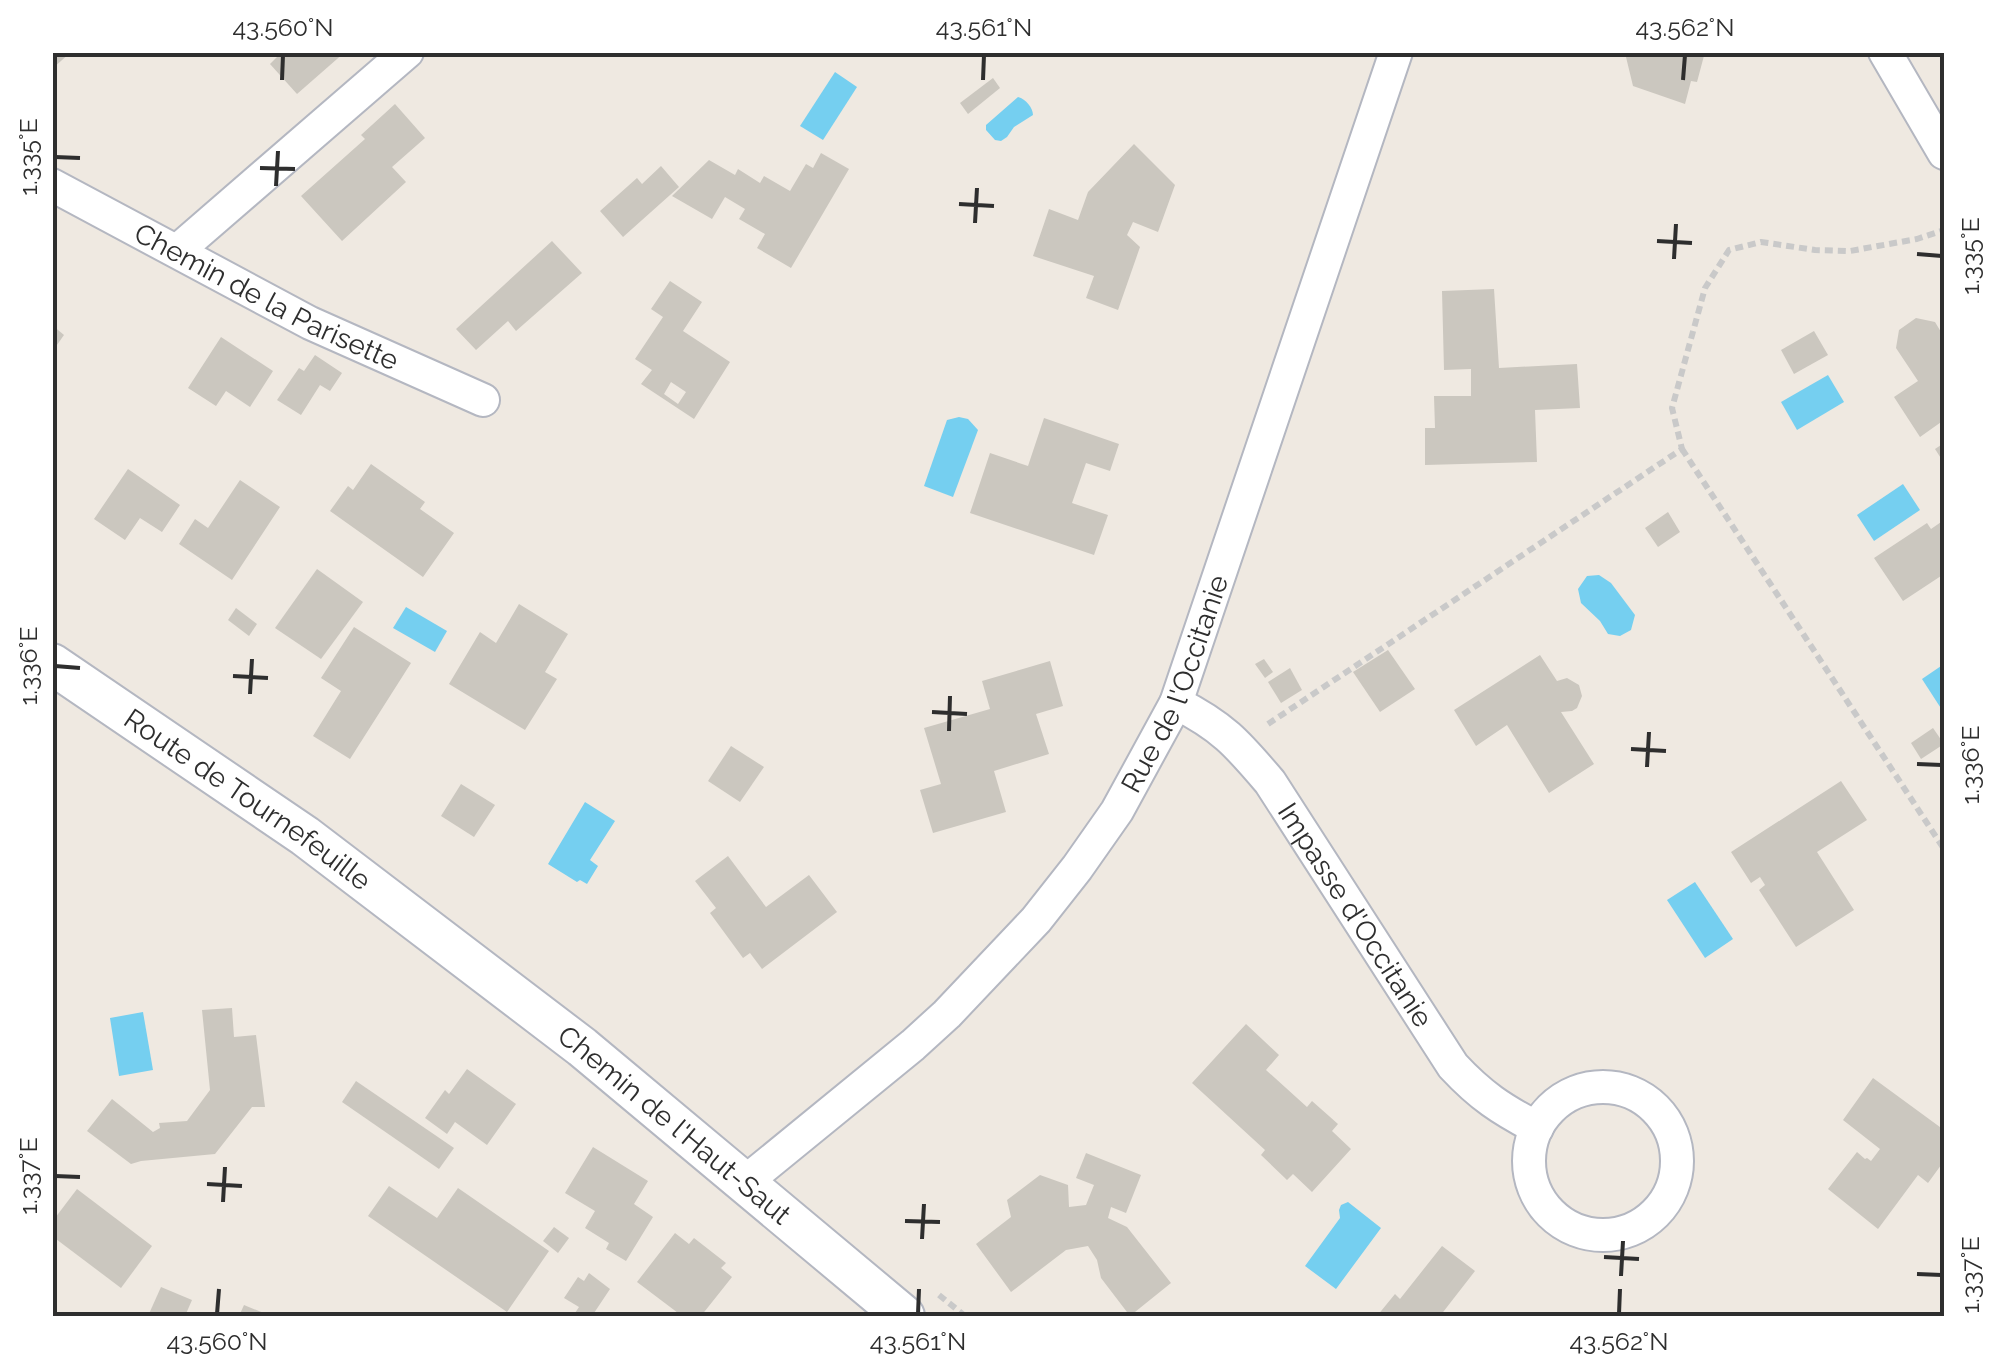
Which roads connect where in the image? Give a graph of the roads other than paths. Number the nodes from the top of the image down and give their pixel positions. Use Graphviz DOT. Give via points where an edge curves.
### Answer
graph roads {
  1 [pos="407,52"];
  2 [pos="1396,52"];
  3 [pos="1884,52"];
  4 [pos="1944,153"];
  5 [pos="52,185"];
  6 [pos="177,251"];
  7 [pos="483,400"];
  8 [pos="52,664"];
  9 [pos="1176,703"];
  10 [pos="440,938"];
  11 [pos="1537,1128"];
  12 [pos="744,1183"];
  13 [pos="904,1316"];
  1 -- 6 [label="street"];
  2 -- 9 [label="street, Rue de l'Occitanie"];
  3 -- 4 [label="street"];
  5 -- 6 [label="street, Chemin de la Parisette"];
  6 -- 7 [label="street, Chemin de la Parisette" via="310,323"];
  8 -- 10 [label="street, Route de Tournefeuille" via="305,836"];
  9 -- 11 [label="street, Impasse d'Occitanie" via="1220,728 1270,782 1453,1066 1478,1092"];
  9 -- 12 [label="street, Rue de l'Occitanie" via="1117,811 1006,954 913,1045"];
  10 -- 12 [label="street, Chemin de l'Haut-Saut"];
  11 -- 11 [label="street" via="1529,1156 1533,1185 1547,1210 1570,1228 1598,1236 1627,1232 1652,1218 1670,1194 1678,1166 1674,1138 1660,1112 1636,1094 1609,1087 1580,1090 1555,1105"];
  12 -- 13 [label="street, Chemin de l'Haut-Saut"];
}
